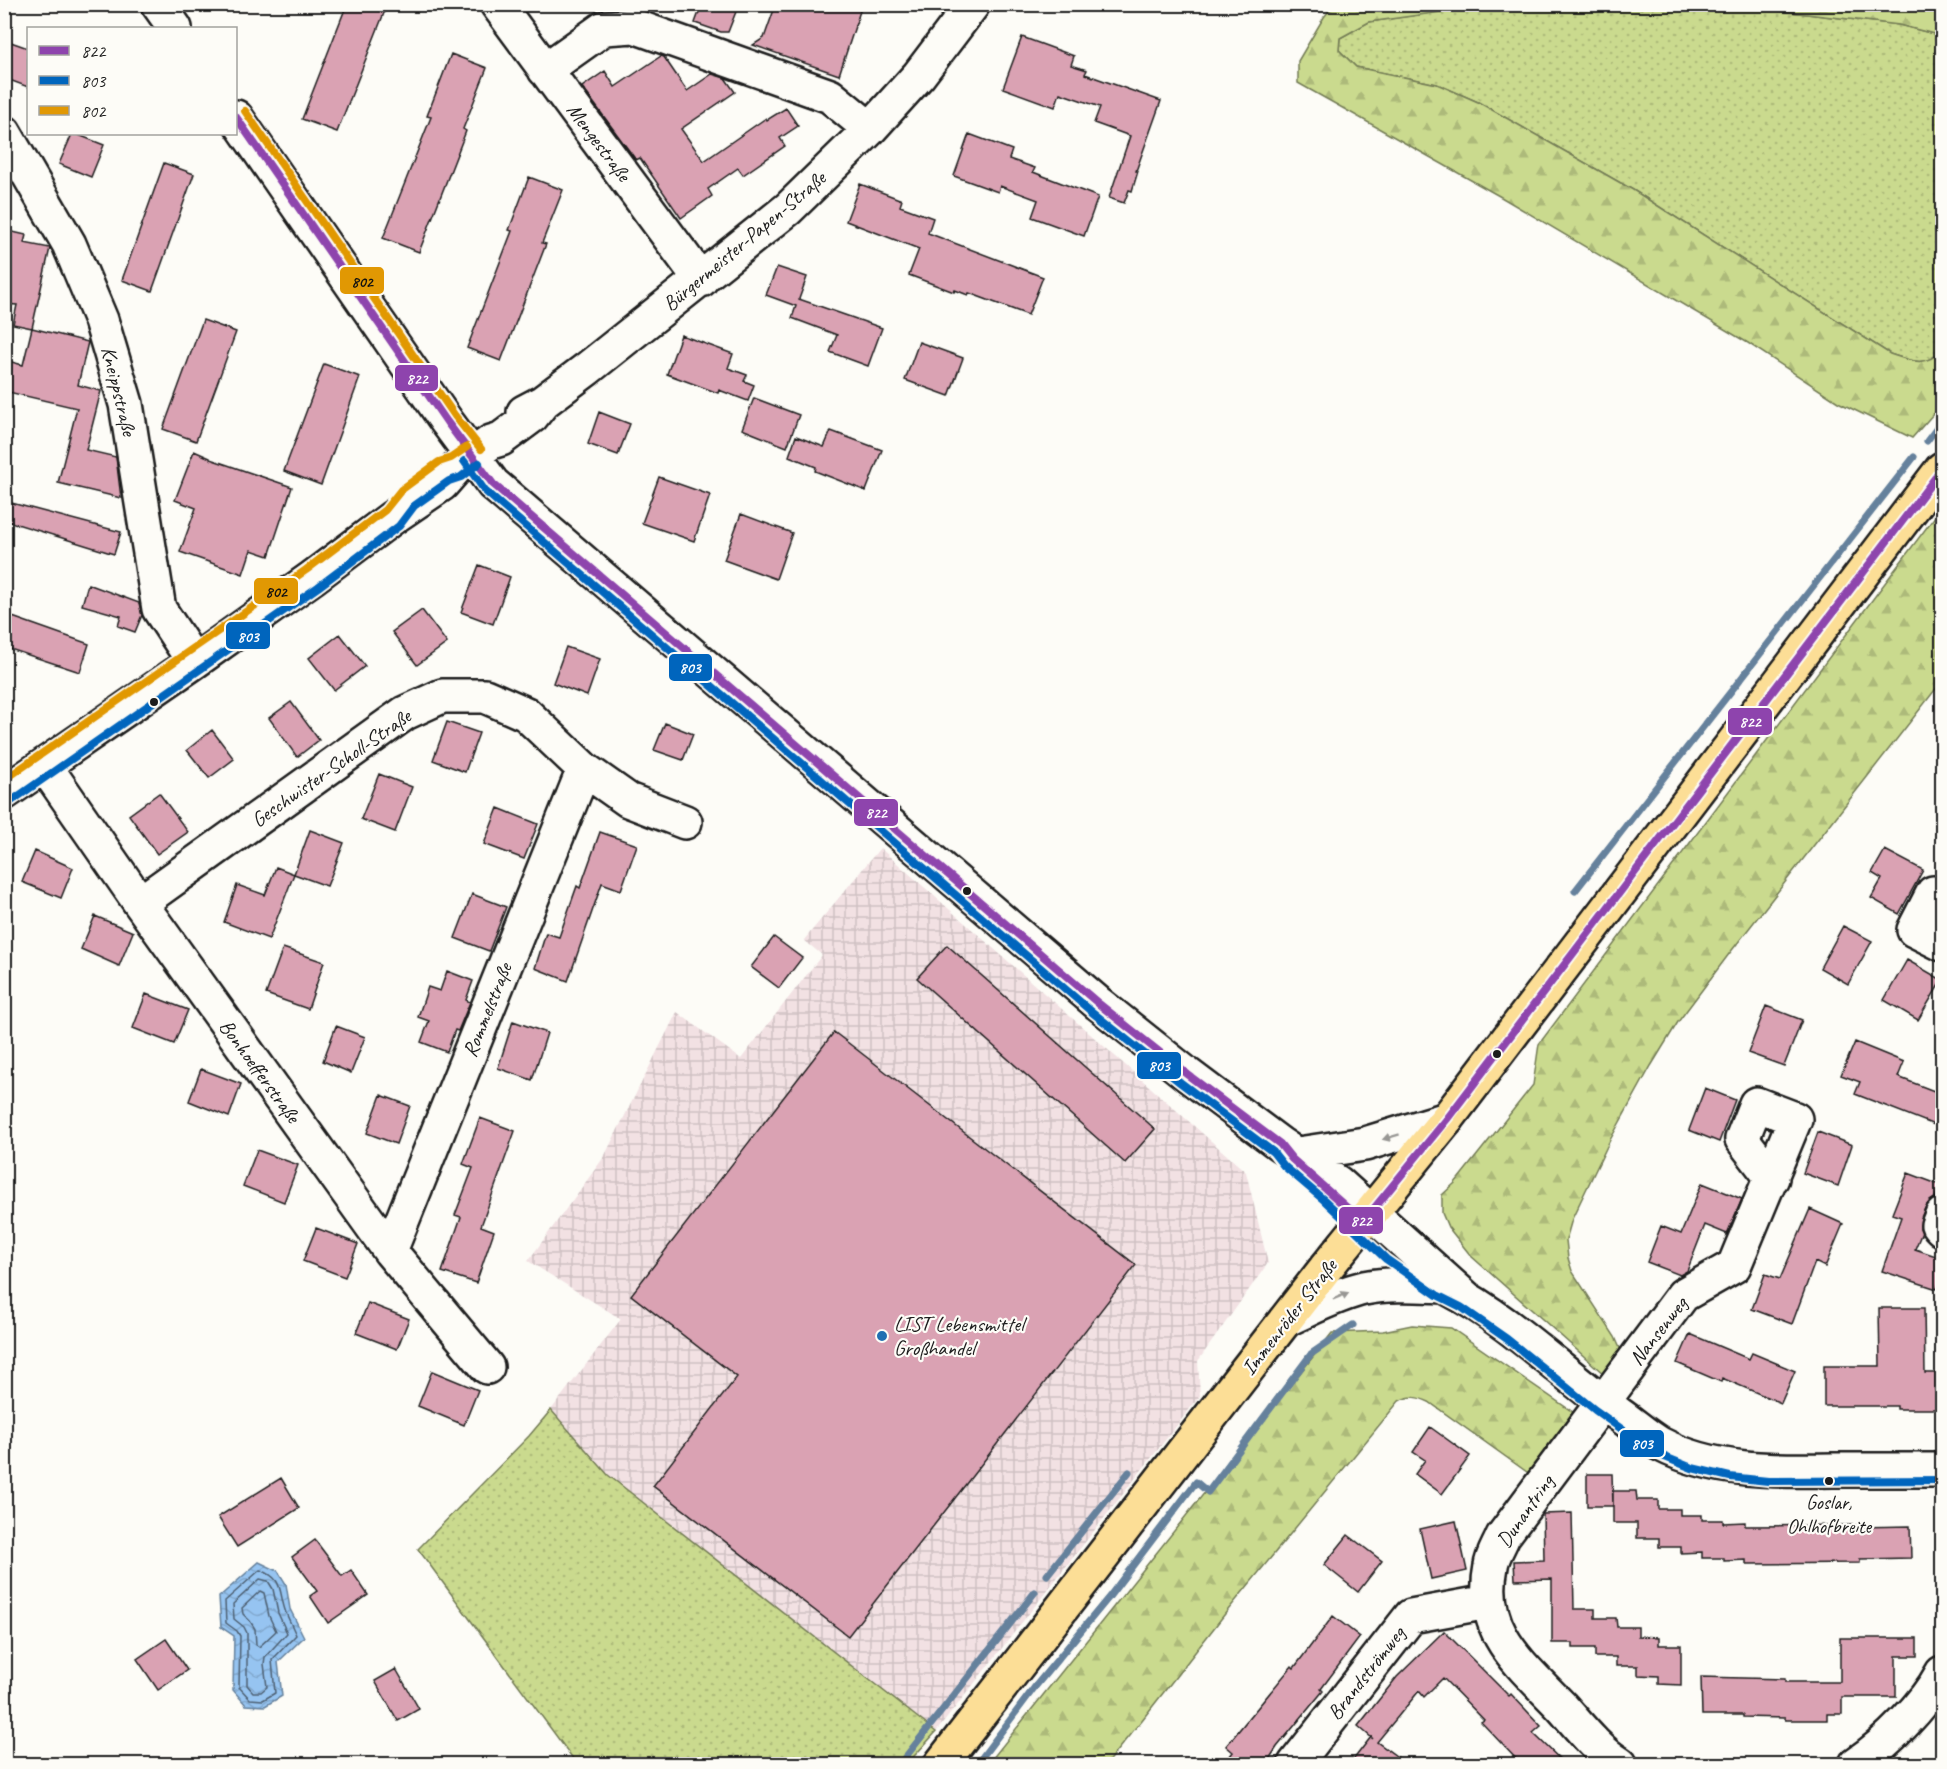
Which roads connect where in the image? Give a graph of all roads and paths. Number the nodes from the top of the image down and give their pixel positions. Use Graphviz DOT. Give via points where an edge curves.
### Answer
graph roads {
  1 [pos="158,4"];
  2 [pos="497,4"];
  3 [pos="973,4"];
  4 [pos="174,27"];
  5 [pos="545,70"];
  6 [pos="237,118"];
  7 [pos="870,129"];
  8 [pos="4,132"];
  9 [pos="18,182"];
  10 [pos="701,280"];
  11 [pos="473,455"];
  12 [pos="1942,469"];
  13 [pos="194,662"];
  14 [pos="45,766"];
  15 [pos="584,769"];
  16 [pos="4,793"];
  17 [pos="685,822"];
  18 [pos="1942,898"];
  19 [pos="140,903"];
  20 [pos="1942,944"];
  21 [pos="1446,1119"];
  22 [pos="1289,1149"];
  23 [pos="1772,1178"];
  24 [pos="1942,1215"];
  25 [pos="1367,1217"];
  26 [pos="1942,1229"];
  27 [pos="390,1251"];
  28 [pos="1454,1292"];
  29 [pos="1287,1319"];
  30 [pos="487,1367"];
  31 [pos="1602,1402"];
  32 [pos="1942,1470"];
  33 [pos="1488,1602"];
  34 [pos="1942,1673"];
  35 [pos="941,1764"];
  36 [pos="1295,1764"];
  37 [pos="1617,1764"];
  38 [pos="1856,1764"];
  1 -- 4 [label="street"];
  2 -- 5 [label="street, Mengestraße"];
  3 -- 7 [label="street, Bürgermeister-Papen-Straße" via="920,75"];
  5 -- 7 [label="street" via="604,28 634,26 830,96"];
  5 -- 10 [label="street, Mengestraße"];
  6 -- 11 [label="street"];
  7 -- 10 [label="street, Bürgermeister-Papen-Straße" via="788,209"];
  8 -- 9 [label="street, Kneippstraße"];
  9 -- 13 [label="street, Kneippstraße" via="69,244 101,320 126,404 159,609"];
  10 -- 11 [label="street, Bürgermeister-Papen-Straße" via="543,402 532,416"];
  11 -- 13 [label="street, Bürgermeister-Papen-Straße" via="407,498 392,518"];
  11 -- 22 [label="street" via="507,497 1099,1004"];
  12 -- 21 [label="main road, Immenröder Straße"];
  13 -- 14 [label="street, Bürgermeister-Papen-Straße"];
  14 -- 16 [label="street, Bürgermeister-Papen-Straße"];
  14 -- 19 [label="street, Bonhoefferstraße"];
  15 -- 17 [label="street, Geschwister-Scholl-Straße" via="628,800"];
  15 -- 19 [label="street, Geschwister-Scholl-Straße" via="526,714 485,696 442,696 405,713"];
  15 -- 27 [label="street, Rommelstraße"];
  18 -- 20 [label="street" via="1933,893 1914,930"];
  19 -- 27 [label="street, Bonhoefferstraße"];
  21 -- 22 [label="street, one-way" via="1365,1144"];
  21 -- 25 [label="main road, Immenröder Straße"];
  22 -- 25 [label="street" via="1338,1182"];
  23 -- 31 [label="street, Nansenweg" via="1734,1266 1683,1295"];
  24 -- 26 [label="street" via="1938,1225"];
  25 -- 28 [label="street"];
  25 -- 29 [label="main road, Immenröder Straße"];
  27 -- 30 [label="street, Bonhoefferstraße"];
  29 -- 28 [label="street, one-way" via="1366,1288 1393,1284"];
  28 -- 31 [label="street" via="1513,1331"];
  29 -- 35 [label="main road, Immenröder Straße"];
  31 -- 32 [label="street" via="1659,1443 1694,1458 1731,1467 1769,1471"];
  31 -- 33 [label="street, Dunantring" via="1503,1536 1491,1564"];
  33 -- 36 [label="street, Brandströmweg" via="1411,1616"];
  33 -- 37 [label="street, Dunantring" via="1496,1629 1510,1653"];
  34 -- 38 [label="street" via="1903,1724"];
}
